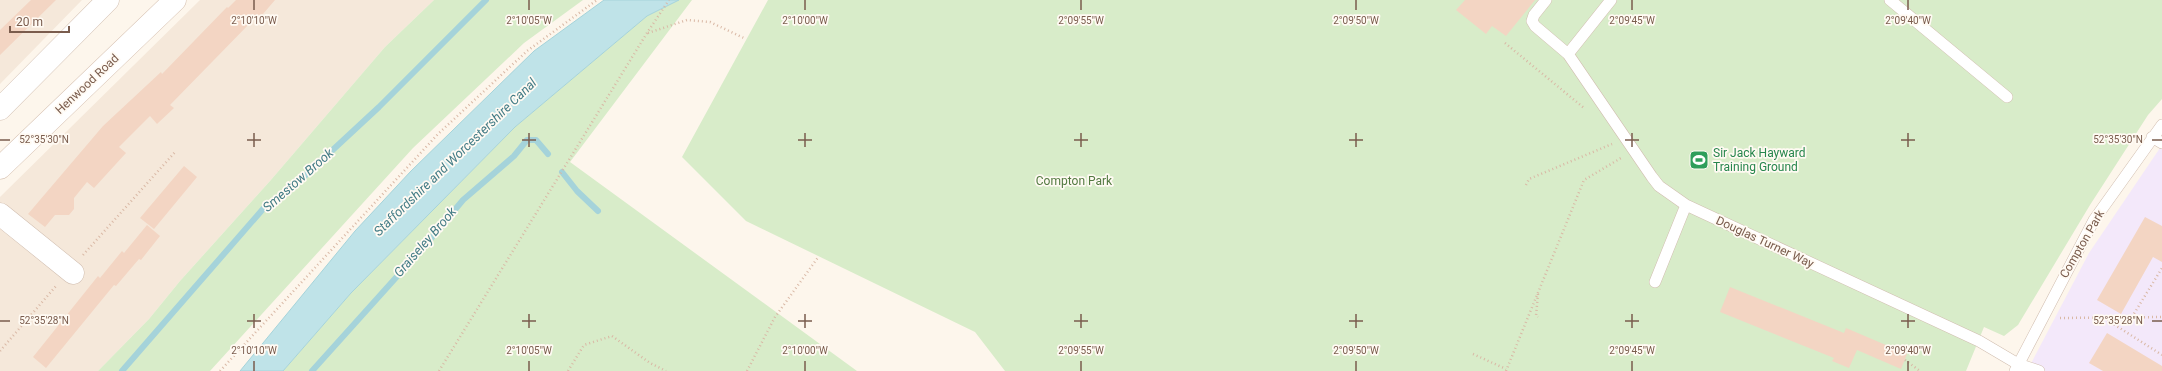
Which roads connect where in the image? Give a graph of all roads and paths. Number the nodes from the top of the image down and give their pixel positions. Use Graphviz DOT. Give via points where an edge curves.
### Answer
graph roads {
  1 [pos="108,0"];
  2 [pos="175,0"];
  3 [pos="597,0"];
  4 [pos="670,0"];
  5 [pos="1546,0"];
  6 [pos="1611,0"];
  7 [pos="1890,0"];
  8 [pos="647,33"];
  9 [pos="746,39"];
  10 [pos="1504,43"];
  11 [pos="1568,54"];
  12 [pos="2007,97"];
  13 [pos="0,110"];
  14 [pos="1589,111"];
  15 [pos="2162,125"];
  16 [pos="2157,140"];
  17 [pos="1616,143"];
  18 [pos="176,151"];
  19 [pos="1625,156"];
  20 [pos="0,168"];
  21 [pos="1526,185"];
  22 [pos="1686,205"];
  23 [pos="0,214"];
  24 [pos="819,256"];
  25 [pos="2162,268"];
  26 [pos="71,272"];
  27 [pos="1655,282"];
  28 [pos="1539,290"];
  29 [pos="1538,317"];
  30 [pos="2104,317"];
  31 [pos="2132,317"];
  32 [pos="2162,317"];
  33 [pos="2041,318"];
  34 [pos="0,351"];
  35 [pos="1473,354"];
  36 [pos="2162,355"];
  37 [pos="1905,360"];
  38 [pos="2016,367"];
  39 [pos="1506,370"];
  40 [pos="220,371"];
  41 [pos="439,371"];
  42 [pos="568,371"];
  43 [pos="666,371"];
  44 [pos="747,371"];
  45 [pos="1920,371"];
  46 [pos="2039,371"];
  1 -- 13 [label="street"];
  2 -- 20 [label="street, Henwood Road"];
  3 -- 40 [label="path" via="527,51 438,134"];
  4 -- 8 [label="path"];
  5 -- 11 [label="lane, Douglas Turner Way" via="1532,21"];
  6 -- 11 [label="lane"];
  7 -- 12 [label="lane"];
  8 -- 9 [label="path" via="687,20 710,22"];
  8 -- 41 [label="path"];
  10 -- 14 [label="path"];
  11 -- 22 [label="lane, Douglas Turner Way" via="1659,186"];
  15 -- 16 [label="lane, Compton Park"];
  16 -- 33 [label="lane, Compton Park" via="2094,220"];
  17 -- 21 [label="path" via="1528,179"];
  18 -- 26 [label="path"];
  19 -- 28 [label="path" via="1584,180"];
  22 -- 27 [label="lane"];
  22 -- 38 [label="lane, Douglas Turner Way" via="1979,341"];
  23 -- 26 [label="street"];
  24 -- 44 [label="path" via="775,317"];
  25 -- 31 [label="path"];
  26 -- 34 [label="path"];
  28 -- 29 [label="path" via="1536,316"];
  28 -- 39 [label="path"];
  30 -- 31 [label="path"];
  30 -- 33 [label="path"];
  30 -- 36 [label="path"];
  31 -- 32 [label="path"];
  33 -- 38 [label="lane, Compton Park"];
  35 -- 39 [label="path"];
  37 -- 45 [label="path"];
  38 -- 46 [label="lane, Douglas Turner Way"];
  42 -- 43 [label="path" via="584,345 612,336"];
}
